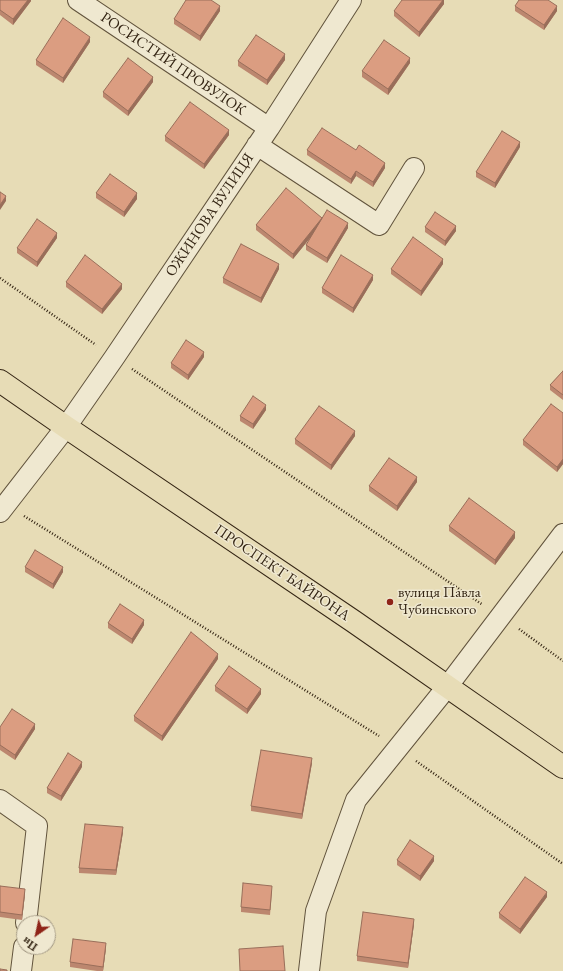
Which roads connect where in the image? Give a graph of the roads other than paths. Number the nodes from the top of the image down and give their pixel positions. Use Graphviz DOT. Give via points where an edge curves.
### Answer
graph roads {
  1 [pos="78,0"];
  2 [pos="351,0"];
  3 [pos="269,128"];
  4 [pos="257,146"];
  5 [pos="414,168"];
  6 [pos="0,381"];
  7 [pos="66,427"];
  8 [pos="2,508"];
  9 [pos="563,534"];
  10 [pos="447,687"];
  11 [pos="563,767"];
  12 [pos="0,800"];
  13 [pos="27,915"];
  14 [pos="23,955"];
  15 [pos="21,971"];
  16 [pos="309,971"];
  1 -- 3 [label="street, РОСИСТИЙ ПРОВУЛОК"];
  2 -- 3 [label="street, ОЖИНОВА ВУЛИЦЯ"];
  3 -- 4 [label="street, ОЖИНОВА ВУЛИЦЯ"];
  4 -- 5 [label="street" via="379,225"];
  4 -- 7 [label="street, ОЖИНОВА ВУЛИЦЯ"];
  6 -- 7 [label="main road, ПРОСПЕКТ БАЙРОНА"];
  7 -- 8 [label="street, ОЖИНОВА ВУЛИЦЯ"];
  7 -- 10 [label="main road, ПРОСПЕКТ БАЙРОНА"];
  9 -- 10 [label="street"];
  10 -- 11 [label="main road, ПРОСПЕКТ БАЙРОНА"];
  10 -- 16 [label="street" via="356,800 316,911"];
  12 -- 13 [label="street" via="37,826"];
  14 -- 15 [label="street"];
}
